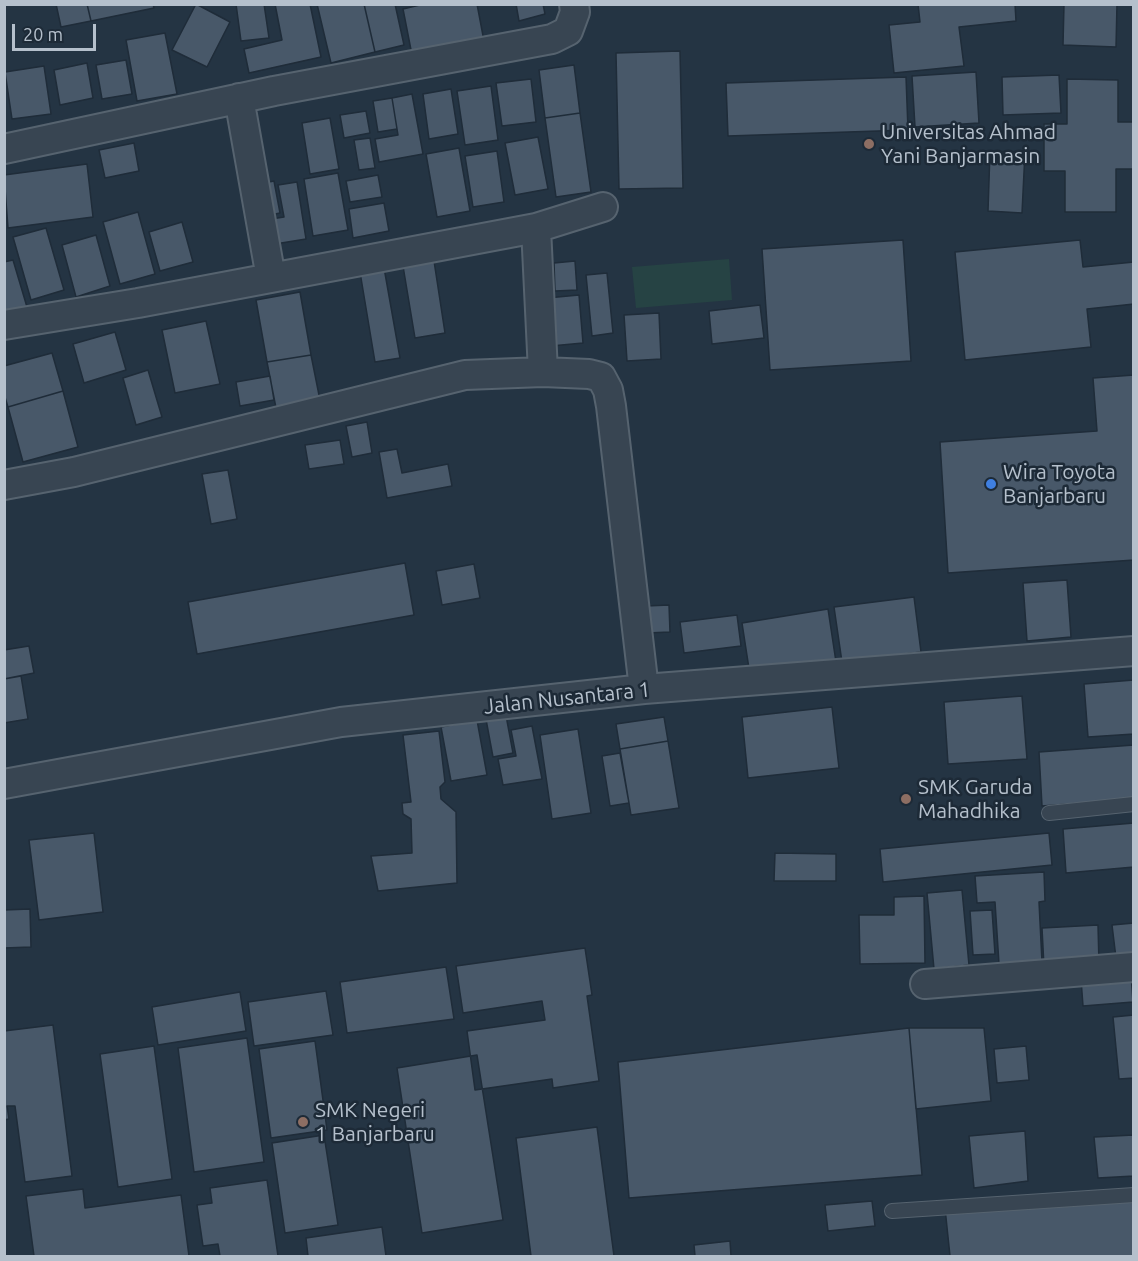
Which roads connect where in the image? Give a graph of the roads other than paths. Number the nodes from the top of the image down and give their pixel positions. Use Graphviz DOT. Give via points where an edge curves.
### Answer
graph roads {
  1 [pos="574,4"];
  2 [pos="239,98"];
  3 [pos="4,149"];
  4 [pos="603,207"];
  5 [pos="536,228"];
  6 [pos="272,278"];
  7 [pos="4,325"];
  8 [pos="543,372"];
  9 [pos="4,484"];
  10 [pos="1134,651"];
  11 [pos="644,689"];
  12 [pos="4,784"];
  13 [pos="1134,804"];
  14 [pos="1049,813"];
  15 [pos="1134,967"];
  16 [pos="925,984"];
  17 [pos="1134,1195"];
  18 [pos="892,1212"];
  1 -- 2 [label="street" via="568,31 552,39"];
  2 -- 3 [label="street"];
  2 -- 6 [label="street"];
  4 -- 5 [label="street"];
  5 -- 6 [label="street"];
  5 -- 8 [label="street"];
  6 -- 7 [label="street"];
  8 -- 9 [label="street" via="465,375 74,472"];
  8 -- 11 [label="street" via="601,377 608,390"];
  10 -- 11 [label="street, Jalan Nusantara 1"];
  11 -- 12 [label="street, Jalan Nusantara 1" via="341,722"];
  13 -- 14 [label="lane"];
  15 -- 16 [label="street"];
  17 -- 18 [label="lane"];
}
